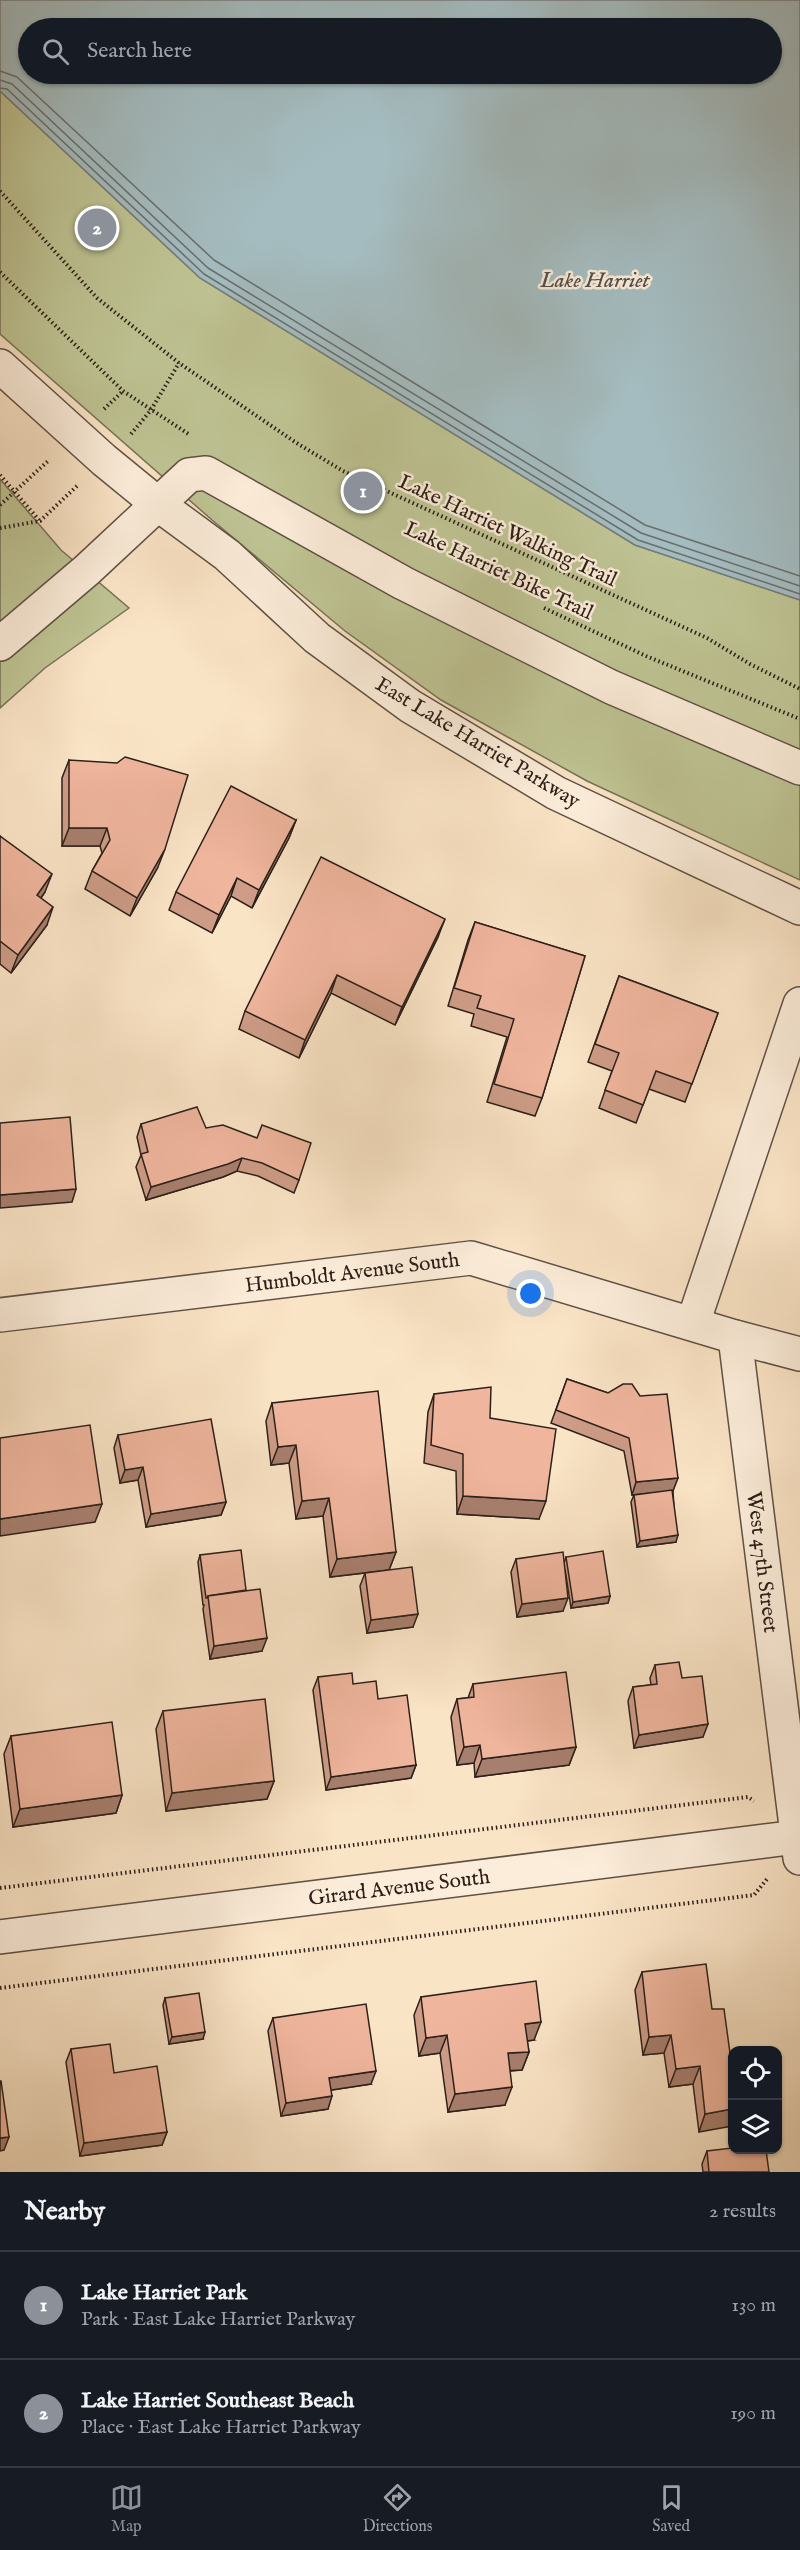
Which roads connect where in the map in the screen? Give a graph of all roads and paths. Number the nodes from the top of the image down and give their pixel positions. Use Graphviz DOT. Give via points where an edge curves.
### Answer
graph roads {
  1 [pos="0,191"];
  2 [pos="0,272"];
  3 [pos="179,363"];
  4 [pos="0,366"];
  5 [pos="123,391"];
  6 [pos="151,410"];
  7 [pos="99,413"];
  8 [pos="193,437"];
  9 [pos="125,442"];
  10 [pos="54,455"];
  11 [pos="0,475"];
  12 [pos="83,480"];
  13 [pos="14,492"];
  14 [pos="0,505"];
  15 [pos="159,505"];
  16 [pos="40,521"];
  17 [pos="0,528"];
  18 [pos="540,606"];
  19 [pos="0,644"];
  20 [pos="800,689"];
  21 [pos="800,719"];
  22 [pos="800,768"];
  23 [pos="800,908"];
  24 [pos="800,1004"];
  25 [pos="0,1315"];
  26 [pos="693,1323"];
  27 [pos="735,1337"];
  28 [pos="800,1354"];
  29 [pos="760,1805"];
  30 [pos="799,1847"];
  31 [pos="769,1876"];
  32 [pos="0,1888"];
  33 [pos="0,1937"];
  34 [pos="0,1988"];
  1 -- 3 [label="path, Lake Harriet Walking Trail" via="97,298"];
  2 -- 5 [label="path"];
  3 -- 6 [label="path"];
  3 -- 20 [label="path, Lake Harriet Walking Trail" via="343,471 707,638"];
  4 -- 15 [label="street, East Lake Harriet Parkway"];
  5 -- 6 [label="path"];
  5 -- 7 [label="path"];
  6 -- 8 [label="path"];
  6 -- 9 [label="path"];
  10 -- 13 [label="path"];
  11 -- 13 [label="path"];
  12 -- 16 [label="path"];
  13 -- 14 [label="path"];
  13 -- 16 [label="path"];
  15 -- 19 [label="street"];
  15 -- 22 [label="street" via="189,475 206,473 403,583 611,687"];
  15 -- 23 [label="street, East Lake Harriet Parkway" via="227,555 317,638 410,706 556,793"];
  16 -- 17 [label="path"];
  18 -- 21 [label="path, Lake Harriet Bike Trail" via="646,656"];
  24 -- 26 [label="street"];
  25 -- 26 [label="street, Humboldt Avenue South" via="471,1258"];
  26 -- 27 [label="street, Humboldt Avenue South"];
  27 -- 28 [label="street, Humboldt Avenue South"];
  27 -- 30 [label="street, West 47th Street"];
  29 -- 32 [label="path" via="748,1797"];
  30 -- 33 [label="street, Girard Avenue South"];
  31 -- 34 [label="path" via="754,1895"];
}
